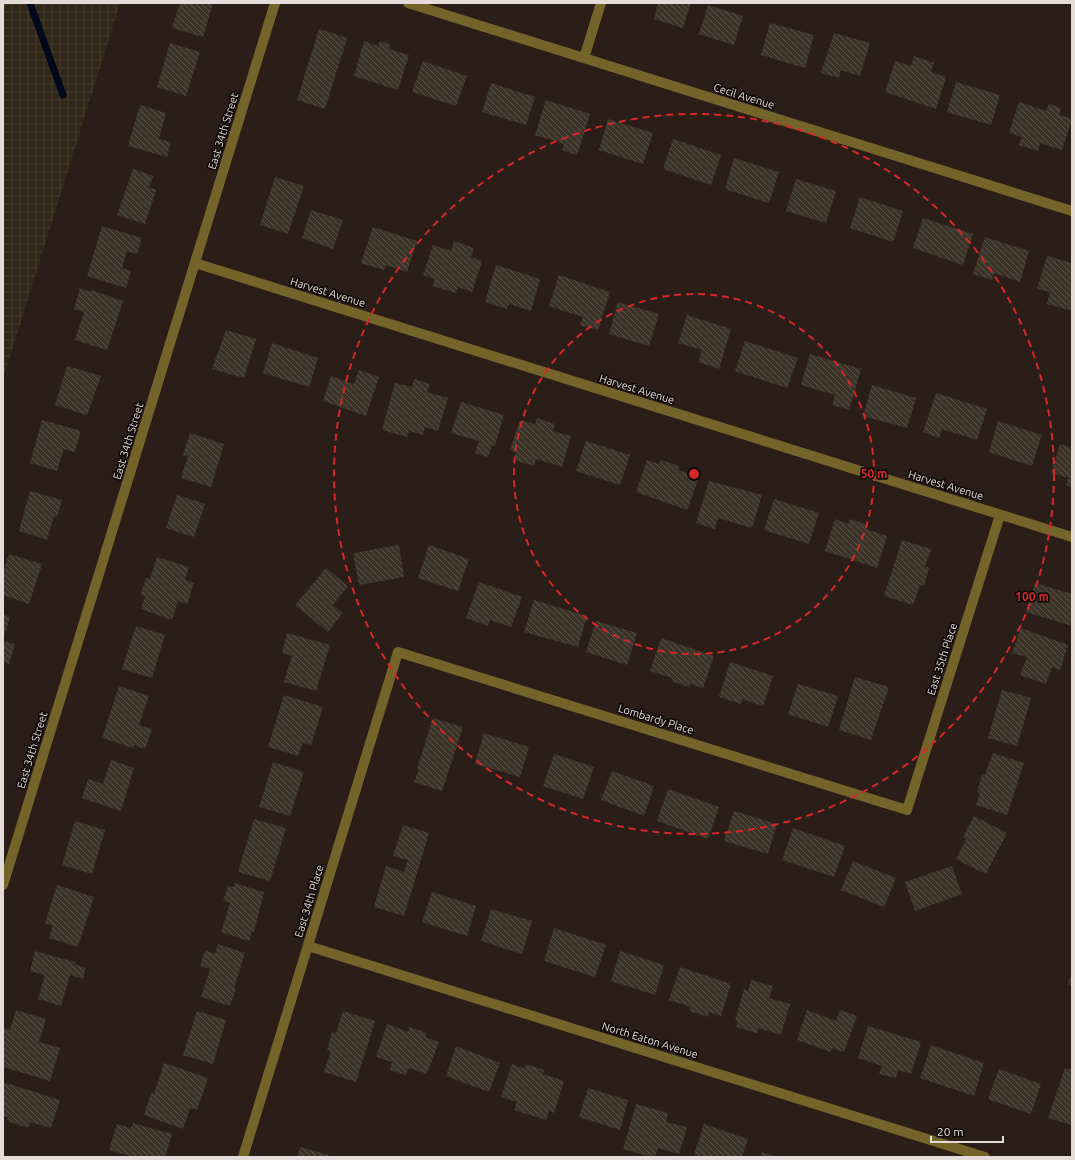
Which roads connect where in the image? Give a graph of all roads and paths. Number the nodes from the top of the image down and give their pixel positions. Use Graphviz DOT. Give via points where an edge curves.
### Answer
graph roads {
  1 [pos="275,3"];
  2 [pos="408,3"];
  3 [pos="601,3"];
  4 [pos="584,58"];
  5 [pos="1072,211"];
  6 [pos="195,263"];
  7 [pos="1000,515"];
  8 [pos="1072,537"];
  9 [pos="398,652"];
  10 [pos="907,810"];
  11 [pos="3,885"];
  12 [pos="308,946"];
  13 [pos="244,1157"];
  14 [pos="985,1157"];
  1 -- 6 [label="street, East 34th Street"];
  2 -- 4 [label="street, Cecil Avenue"];
  3 -- 4 [label="street"];
  4 -- 5 [label="street, Cecil Avenue"];
  6 -- 7 [label="street, Harvest Avenue"];
  6 -- 11 [label="street, East 34th Street"];
  7 -- 8 [label="street, Harvest Avenue"];
  7 -- 10 [label="street, East 35th Place"];
  9 -- 10 [label="street, Lombardy Place"];
  9 -- 12 [label="street, East 34th Place"];
  12 -- 13 [label="street, East 34th Place"];
  12 -- 14 [label="street, North Eaton Avenue"];
}
